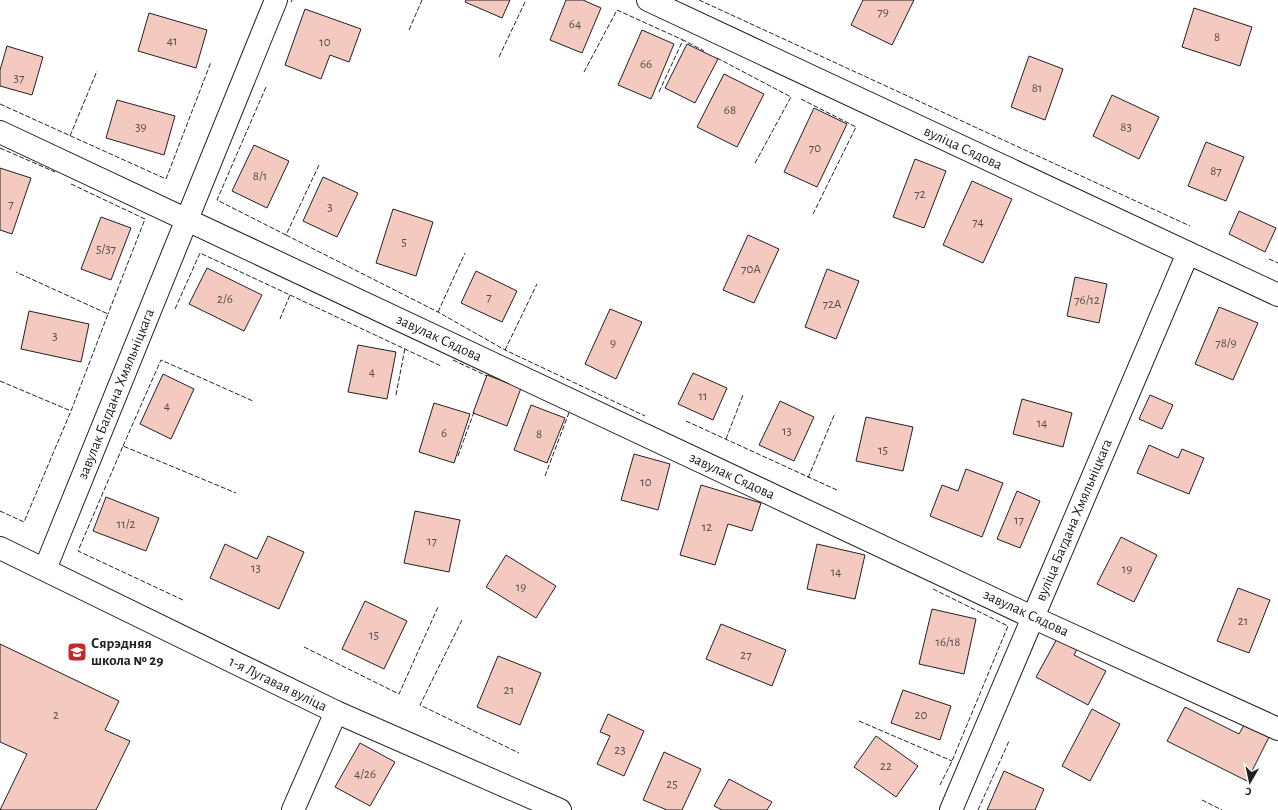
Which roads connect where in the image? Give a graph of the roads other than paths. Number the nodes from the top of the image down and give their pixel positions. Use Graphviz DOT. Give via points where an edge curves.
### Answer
graph roads {
  1 [pos="276,0"];
  2 [pos="648,0"];
  3 [pos="0,132"];
  4 [pos="188,220"];
  5 [pos="1188,253"];
  6 [pos="1278,295"];
  7 [pos="0,548"];
  8 [pos="45,569"];
  9 [pos="1032,617"];
  10 [pos="336,712"];
  11 [pos="1278,729"];
  12 [pos="293,810"];
  13 [pos="560,810"];
  14 [pos="951,810"];
  1 -- 4 [label="street, завулак Багдана Хмяльніцкага"];
  2 -- 5 [label="street, вуліца Сядова"];
  3 -- 4 [label="street"];
  4 -- 8 [label="street, завулак Багдана Хмяльніцкага"];
  4 -- 9 [label="street, завулак Сядова"];
  5 -- 6 [label="street, вуліца Сядова"];
  5 -- 9 [label="street, вуліца Багдана Хмяльніцкага"];
  7 -- 8 [label="street, 1-я Лугавая вуліца"];
  8 -- 10 [label="street, 1-я Лугавая вуліца"];
  9 -- 11 [label="street, завулак Сядова"];
  9 -- 14 [label="street, вуліца Багдана Хмяльніцкага"];
  10 -- 12 [label="street"];
  10 -- 13 [label="street, 1-я Лугавая вуліца"];
}
